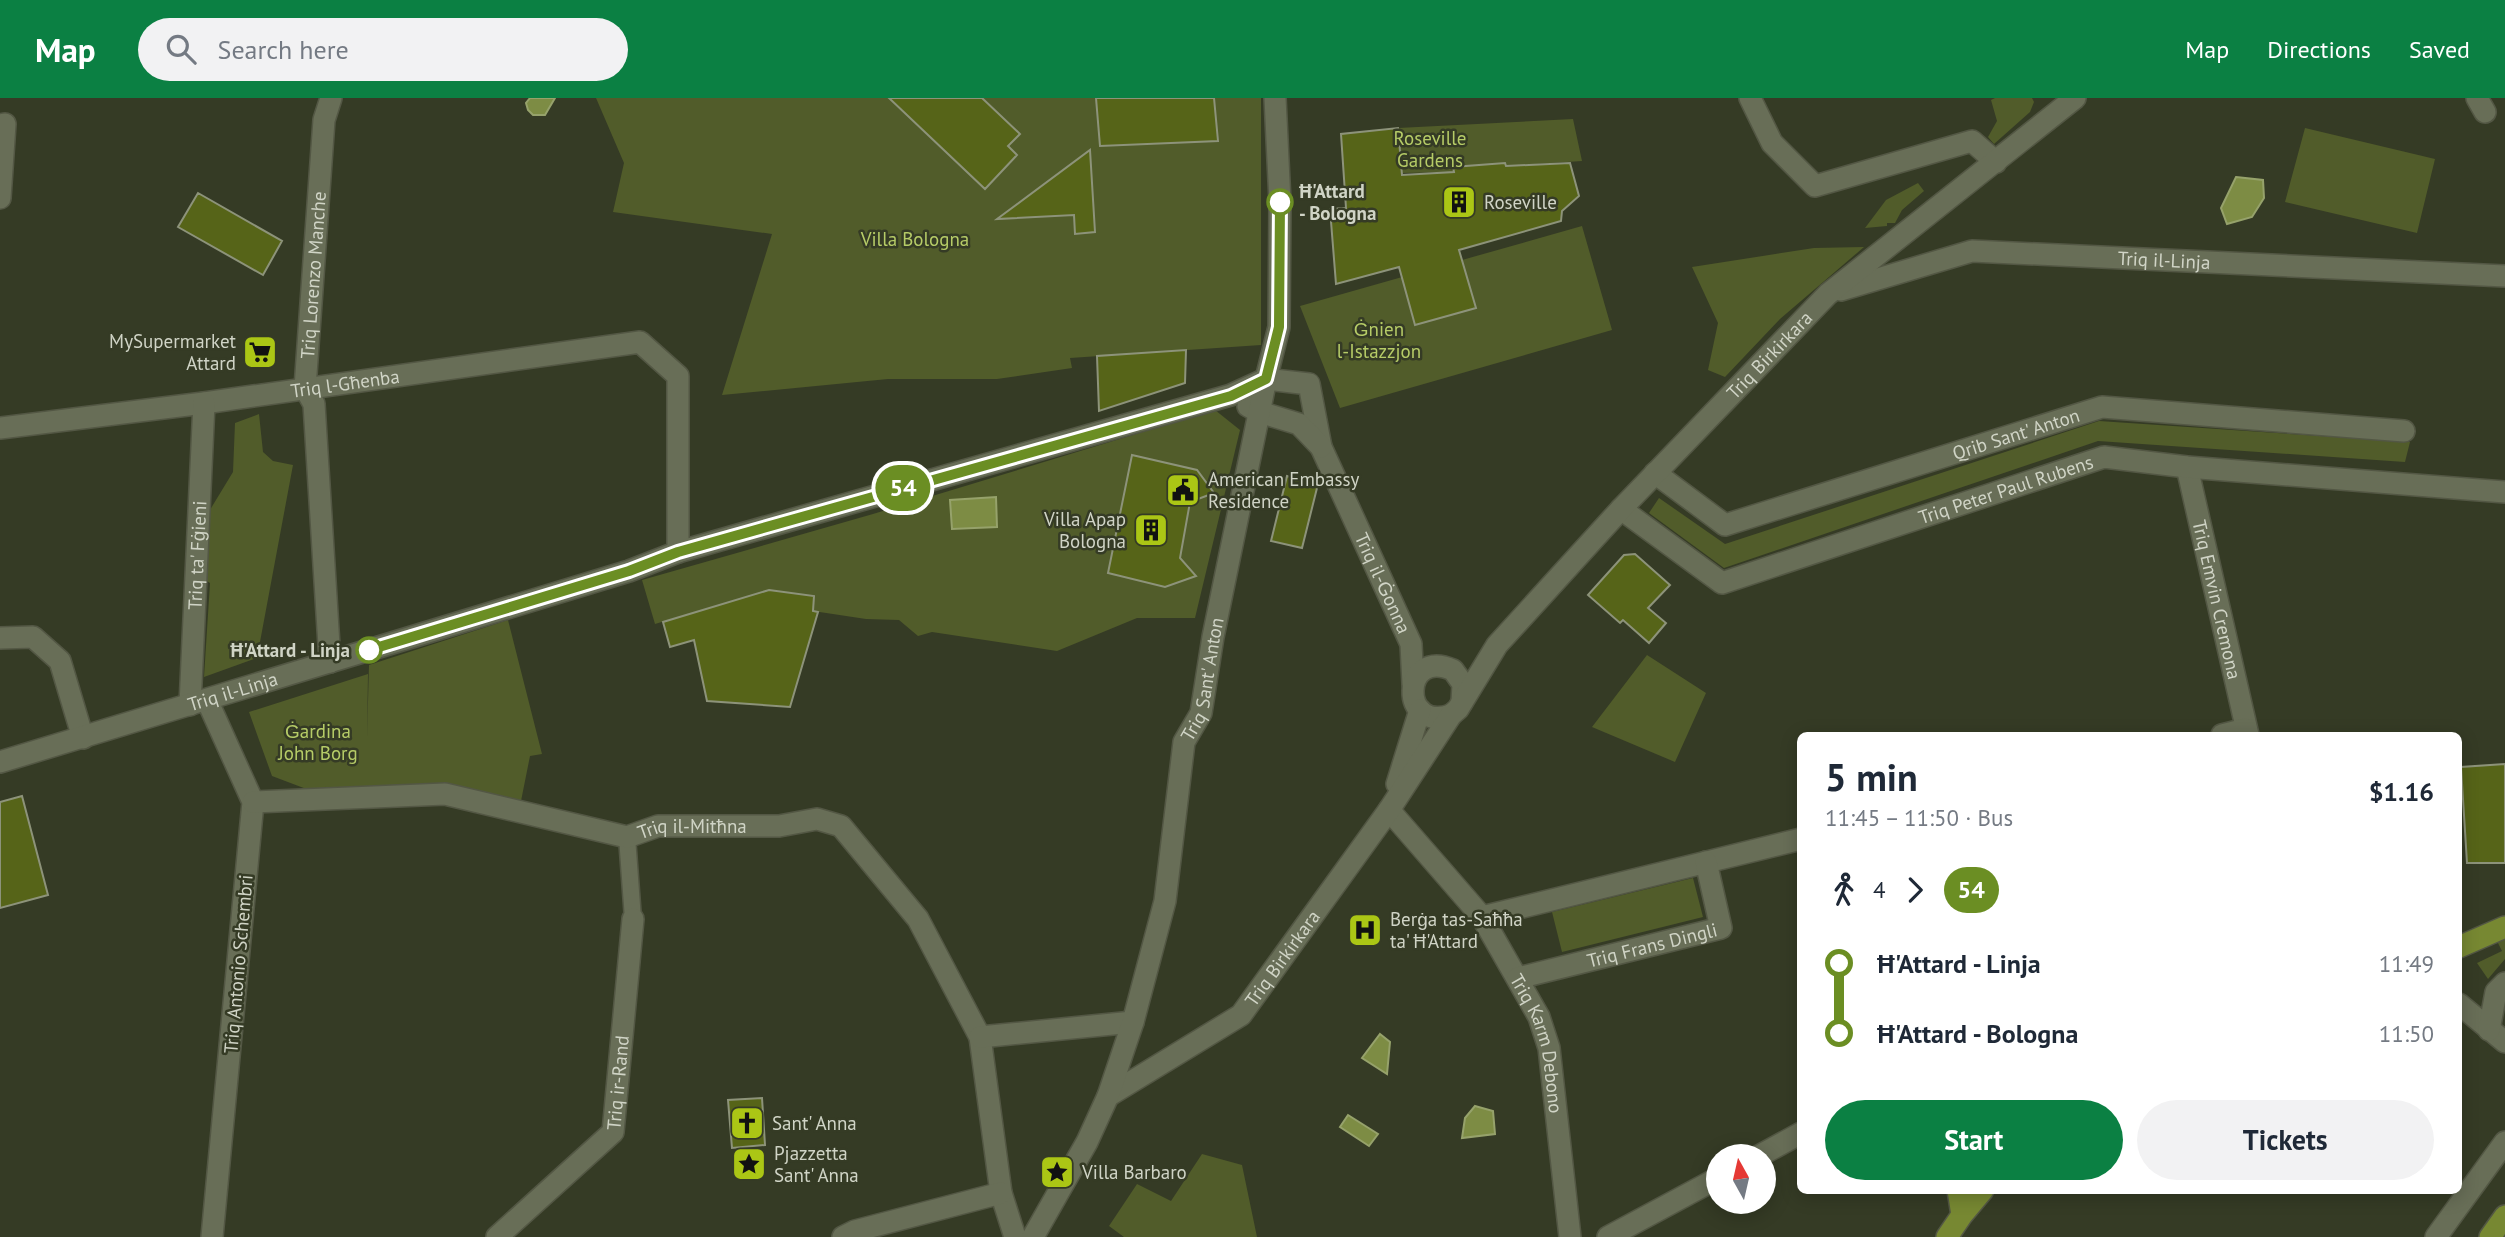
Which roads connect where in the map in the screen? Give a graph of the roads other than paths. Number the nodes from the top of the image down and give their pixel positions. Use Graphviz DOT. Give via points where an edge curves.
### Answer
graph roads {
  1 [pos="331,98"];
  2 [pos="1275,98"];
  3 [pos="1750,98"];
  4 [pos="2075,98"];
  5 [pos="0,125"];
  6 [pos="1996,162"];
  7 [pos="0,198"];
  8 [pos="2505,276"];
  9 [pos="1828,294"];
  10 [pos="1266,379"];
  11 [pos="305,388"];
  12 [pos="1231,396"];
  13 [pos="204,403"];
  14 [pos="1259,412"];
  15 [pos="0,428"];
  16 [pos="2404,431"];
  17 [pos="1321,447"];
  18 [pos="2187,467"];
  19 [pos="1656,473"];
  20 [pos="2505,492"];
  21 [pos="1621,509"];
  22 [pos="678,552"];
  23 [pos="0,638"];
  24 [pos="1411,644"];
  25 [pos="1497,645"];
  26 [pos="330,662"];
  27 [pos="1444,668"];
  28 [pos="1413,684"];
  29 [pos="198,703"];
  30 [pos="1457,708"];
  31 [pos="1420,710"];
  32 [pos="2247,732"];
  33 [pos="83,738"];
  34 [pos="0,762"];
  35 [pos="253,802"];
  36 [pos="1389,810"];
  37 [pos="627,837"];
  38 [pos="1797,839"];
  39 [pos="1706,862"];
  40 [pos="1482,917"];
  41 [pos="633,919"];
  42 [pos="2505,927"];
  43 [pos="2462,946"];
  44 [pos="1518,978"];
  45 [pos="2505,983"];
  46 [pos="2462,1007"];
  47 [pos="1133,1022"];
  48 [pos="2497,1036"];
  49 [pos="980,1037"];
  50 [pos="1108,1096"];
  51 [pos="1797,1135"];
  52 [pos="2505,1142"];
  53 [pos="1776,1147"];
  54 [pos="1706,1184"];
  55 [pos="1001,1193"];
  56 [pos="1959,1194"];
  57 [pos="1980,1194"];
  58 [pos="1962,1215"];
  59 [pos="2505,1216"];
  60 [pos="212,1237"];
  61 [pos="497,1237"];
  62 [pos="844,1237"];
  63 [pos="1015,1237"];
  64 [pos="1032,1237"];
  65 [pos="1570,1237"];
  66 [pos="1608,1237"];
  67 [pos="1947,1237"];
  68 [pos="2436,1237"];
  69 [pos="2490,1237"];
  1 -- 11 [label="street, Triq Lorenzo Manche" via="324,120"];
  2 -- 10 [label="street, Triq Sant' Anton" via="1279,327"];
  3 -- 6 [label="street" via="1772,143 1815,186 1972,141"];
  4 -- 6 [label="street, Triq Birkirkara"];
  5 -- 7 [label="street" via="5,124"];
  6 -- 9 [label="street, Triq Birkirkara"];
  8 -- 9 [label="street, Triq il-Linja" via="1972,251"];
  9 -- 19 [label="street, Triq Birkirkara"];
  10 -- 12 [label="street, Triq il-Linja"];
  10 -- 14 [label="street, Triq Sant' Anton"];
  10 -- 17 [label="street, Triq il-Ġonna" via="1309,384"];
  11 -- 13 [label="street, Triq l-Għenba"];
  11 -- 22 [label="street, Triq l-Għenba" via="639,342 678,376"];
  11 -- 26 [label="street, Triq Lorenzo Manche" via="314,404"];
  12 -- 14 [label="street"];
  12 -- 22 [label="street, Triq il-Linja"];
  13 -- 15 [label="street, Triq l-Għenba"];
  13 -- 29 [label="street, Triq ta' Fġieni"];
  14 -- 17 [label="street, Triq il-Ġonna" via="1299,424"];
  14 -- 47 [label="street, Triq Sant' Anton" via="1201,713 1184,742 1165,901"];
  16 -- 19 [label="street, Qrib Sant' Anton" via="2102,407 1725,525"];
  17 -- 24 [label="street, Triq il-Ġonna"];
  18 -- 20 [label="street, Triq Peter Paul Rubens"];
  18 -- 21 [label="street, Triq Peter Paul Rubens" via="2104,457 1722,583"];
  18 -- 32 [label="street, Triq Emvin Cremona"];
  19 -- 21 [label="street, Triq Birkirkara"];
  21 -- 25 [label="street, Triq Birkirkara"];
  22 -- 26 [label="street, Triq il-Linja"];
  23 -- 33 [label="street" via="33,637 61,661"];
  24 -- 27 [label="street, Triq il-Ġonna"];
  24 -- 28 [label="street, Triq il-Ġonna"];
  25 -- 27 [label="street, Triq Birkirkara"];
  25 -- 30 [label="street, Triq Birkirkara"];
  26 -- 29 [label="street, Triq il-Linja"];
  27 -- 28 [label="street, Triq Birkirkara" via="1420,672"];
  27 -- 30 [label="street" via="1463,684"];
  28 -- 31 [label="street" via="1412,695"];
  29 -- 33 [label="street, Triq il-Linja"];
  29 -- 35 [label="street, Triq Antonio Schembri"];
  30 -- 31 [label="street" via="1434,718"];
  30 -- 36 [label="street, Triq Birkirkara"];
  31 -- 36 [label="street, Triq Birkirkara"];
  33 -- 34 [label="street, Triq il-Linja"];
  35 -- 37 [label="street, Triq il-Mitħna" via="445,794"];
  35 -- 60 [label="street, Triq Antonio Schembri"];
  36 -- 40 [label="street, Triq Karm Debono"];
  36 -- 50 [label="street, Triq Birkirkara" via="1241,1015"];
  37 -- 41 [label="street"];
  37 -- 49 [label="street, Triq il-Mitħna" via="658,826 779,826 817,819 841,826 918,919"];
  38 -- 39 [label="street"];
  39 -- 40 [label="street"];
  39 -- 44 [label="street, Triq Frans Dingli" via="1721,928"];
  40 -- 44 [label="street, Triq Karm Debono"];
  41 -- 61 [label="street, Triq ir-Rand" via="614,1132"];
  42 -- 43 [label="highway"];
  44 -- 65 [label="street, Triq Karm Debono" via="1549,1048"];
  45 -- 48 [label="street" via="2496,992"];
  46 -- 48 [label="street"];
  47 -- 49 [label="street"];
  47 -- 50 [label="street, Triq Sant' Anton"];
  49 -- 55 [label="street, Triq il-Mitħna"];
  50 -- 64 [label="street, Triq Sant' Anton"];
  51 -- 53 [label="street"];
  52 -- 68 [label="street"];
  54 -- 66 [label="street"];
  55 -- 62 [label="street"];
  55 -- 63 [label="street, Triq il-Mitħna"];
  56 -- 58 [label="highway"];
  57 -- 58 [label="highway"];
  58 -- 67 [label="highway"];
  59 -- 69 [label="highway"];
}
